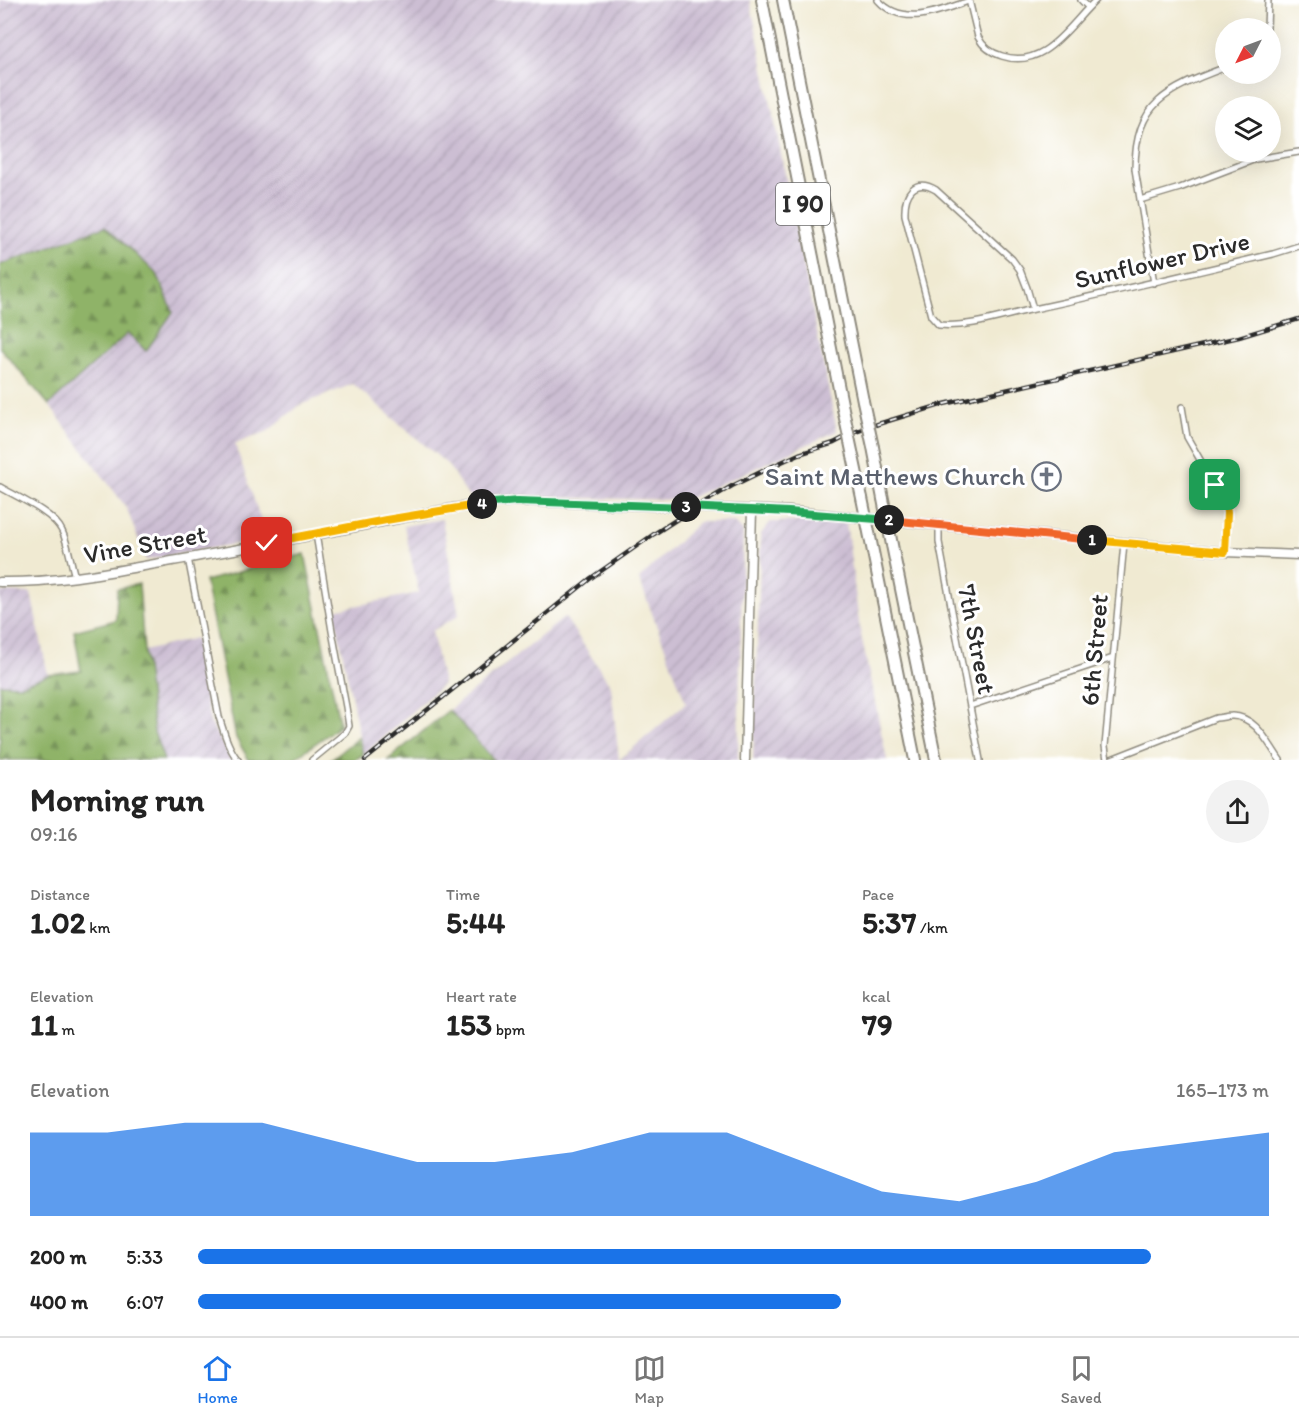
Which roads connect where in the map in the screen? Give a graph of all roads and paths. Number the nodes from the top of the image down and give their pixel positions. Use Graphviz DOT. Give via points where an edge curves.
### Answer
graph roads {
  1 [pos="762,0"];
  2 [pos="783,0"];
  3 [pos="878,0"];
  4 [pos="1081,0"];
  5 [pos="1096,0"];
  6 [pos="1268,0"];
  7 [pos="969,1"];
  8 [pos="1088,7"];
  9 [pos="1267,18"];
  10 [pos="1215,71"];
  11 [pos="1299,152"];
  12 [pos="1140,200"];
  13 [pos="1299,246"];
  14 [pos="1154,283"];
  15 [pos="1032,309"];
  16 [pos="1182,407"];
  17 [pos="0,487"];
  18 [pos="752,510"];
  19 [pos="939,525"];
  20 [pos="316,534"];
  21 [pos="1124,543"];
  22 [pos="1225,552"];
  23 [pos="1299,555"];
  24 [pos="188,558"];
  25 [pos="75,577"];
  26 [pos="0,582"];
  27 [pos="1113,658"];
  28 [pos="970,706"];
  29 [pos="238,760"];
  30 [pos="312,760"];
  31 [pos="745,760"];
  32 [pos="915,760"];
  33 [pos="936,760"];
  34 [pos="980,760"];
  35 [pos="1108,760"];
  36 [pos="1280,760"];
  1 -- 32 [label="highway, I 90, bridge"];
  2 -- 33 [label="highway, I 90, bridge"];
  3 -- 7 [label="street" via="899,14 911,16"];
  4 -- 8 [label="street"];
  5 -- 8 [label="street"];
  6 -- 9 [label="street"];
  7 -- 8 [label="street" via="980,41 986,48 1011,59 1043,52"];
  10 -- 12 [label="street" via="1170,92 1145,118 1136,150"];
  11 -- 12 [label="street" via="1256,159"];
  12 -- 14 [label="street"];
  13 -- 14 [label="street, Sunflower Drive"];
  14 -- 15 [label="street, Sunflower Drive"];
  15 -- 15 [label="street, Sunflower Drive" via="948,326 933,321 905,215 906,197 912,189 923,185 936,190 1002,248 1020,270"];
  16 -- 22 [label="street" via="1187,437 1226,505"];
  17 -- 25 [label="street" via="57,523 63,531"];
  18 -- 19 [label="street, Vine Street"];
  18 -- 20 [label="street, Vine Street" via="518,501 454,508"];
  18 -- 31 [label="street"];
  19 -- 21 [label="street, Vine Street"];
  19 -- 28 [label="street, 7th Street"];
  20 -- 24 [label="street, Vine Street"];
  20 -- 30 [label="street" via="349,726"];
  21 -- 22 [label="street, Vine Street"];
  21 -- 27 [label="street, 6th Street"];
  22 -- 23 [label="street, Vine Street"];
  24 -- 25 [label="street, Vine Street"];
  24 -- 29 [label="street" via="219,717"];
  25 -- 26 [label="street, Vine Street"];
  27 -- 28 [label="street"];
  27 -- 35 [label="street, 6th Street" via="1105,746"];
  28 -- 34 [label="street, 7th Street"];
  35 -- 36 [label="street" via="1216,718 1232,716 1258,729"];
}
